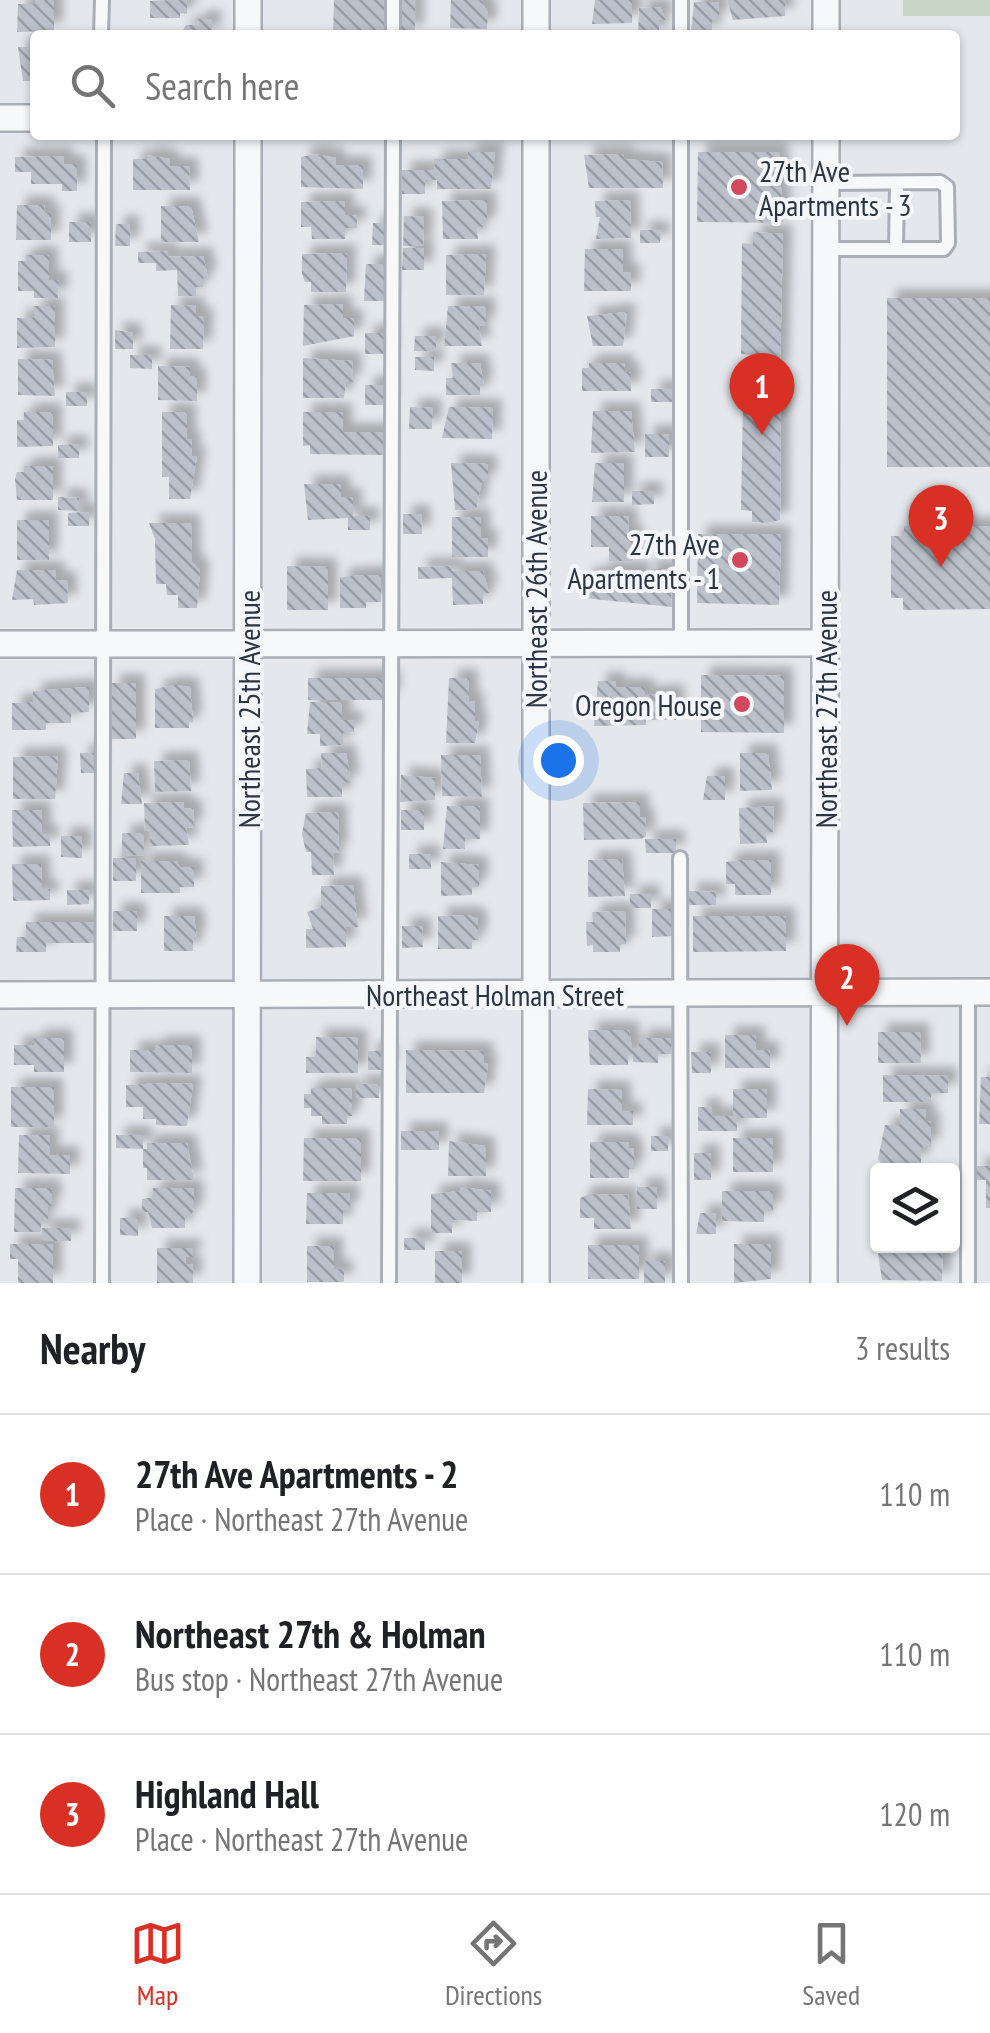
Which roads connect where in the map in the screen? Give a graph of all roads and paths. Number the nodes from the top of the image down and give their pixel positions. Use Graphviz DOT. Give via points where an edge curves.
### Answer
graph roads {
  1 [pos="102,0"];
  2 [pos="248,0"];
  3 [pos="393,0"];
  4 [pos="536,0"];
  5 [pos="681,0"];
  6 [pos="826,0"];
  7 [pos="101,30"];
  8 [pos="248,30"];
  9 [pos="393,30"];
  10 [pos="536,30"];
  11 [pos="681,30"];
  12 [pos="826,30"];
  13 [pos="0,118"];
  14 [pos="30,118"];
  15 [pos="104,140"];
  16 [pos="248,140"];
  17 [pos="393,140"];
  18 [pos="536,140"];
  19 [pos="681,140"];
  20 [pos="826,140"];
  21 [pos="826,183"];
  22 [pos="897,183"];
  23 [pos="826,249"];
  24 [pos="896,249"];
  25 [pos="392,643"];
  26 [pos="535,643"];
  27 [pos="680,643"];
  28 [pos="825,643"];
  29 [pos="0,644"];
  30 [pos="103,644"];
  31 [pos="248,644"];
  32 [pos="680,858"];
  33 [pos="825,992"];
  34 [pos="979,992"];
  35 [pos="682,993"];
  36 [pos="246,994"];
  37 [pos="391,994"];
  38 [pos="536,994"];
  39 [pos="0,995"];
  40 [pos="103,995"];
  41 [pos="102,1283"];
  42 [pos="247,1283"];
  43 [pos="389,1283"];
  44 [pos="536,1283"];
  45 [pos="681,1283"];
  46 [pos="824,1283"];
  47 [pos="968,1283"];
  1 -- 7 [label="lane"];
  2 -- 8 [label="street"];
  3 -- 9 [label="lane"];
  4 -- 10 [label="street"];
  5 -- 11 [label="lane"];
  6 -- 12 [label="street"];
  13 -- 14 [label="street"];
  15 -- 30 [label="lane"];
  16 -- 31 [label="street, Northeast 25th Avenue"];
  17 -- 25 [label="lane"];
  18 -- 26 [label="street, Northeast 26th Avenue"];
  19 -- 27 [label="lane"];
  20 -- 21 [label="street, Northeast 27th Avenue"];
  21 -- 22 [label="lane"];
  21 -- 23 [label="street, Northeast 27th Avenue"];
  22 -- 24 [label="lane"];
  22 -- 24 [label="lane" via="947,186 948,243 944,249"];
  23 -- 24 [label="lane"];
  23 -- 28 [label="street, Northeast 27th Avenue"];
  25 -- 26 [label="street"];
  25 -- 31 [label="street"];
  25 -- 37 [label="lane"];
  26 -- 27 [label="street"];
  26 -- 38 [label="street, Northeast 26th Avenue"];
  27 -- 28 [label="street"];
  28 -- 33 [label="street, Northeast 27th Avenue"];
  29 -- 30 [label="street"];
  30 -- 31 [label="street"];
  30 -- 40 [label="lane"];
  31 -- 36 [label="street, Northeast 25th Avenue"];
  32 -- 35 [label="lane"];
  33 -- 34 [label="street, Northeast Holman Street"];
  33 -- 35 [label="street, Northeast Holman Street"];
  33 -- 46 [label="street, Northeast 27th Avenue"];
  34 -- 47 [label="lane"];
  35 -- 38 [label="street, Northeast Holman Street"];
  35 -- 45 [label="lane"];
  36 -- 37 [label="street, Northeast Holman Street"];
  36 -- 40 [label="street, Northeast Holman Street"];
  36 -- 42 [label="street, Northeast 25th Avenue"];
  37 -- 38 [label="street, Northeast Holman Street"];
  37 -- 43 [label="lane"];
  38 -- 44 [label="street, Northeast 26th Avenue"];
  39 -- 40 [label="street, Northeast Holman Street"];
  40 -- 41 [label="lane"];
}
